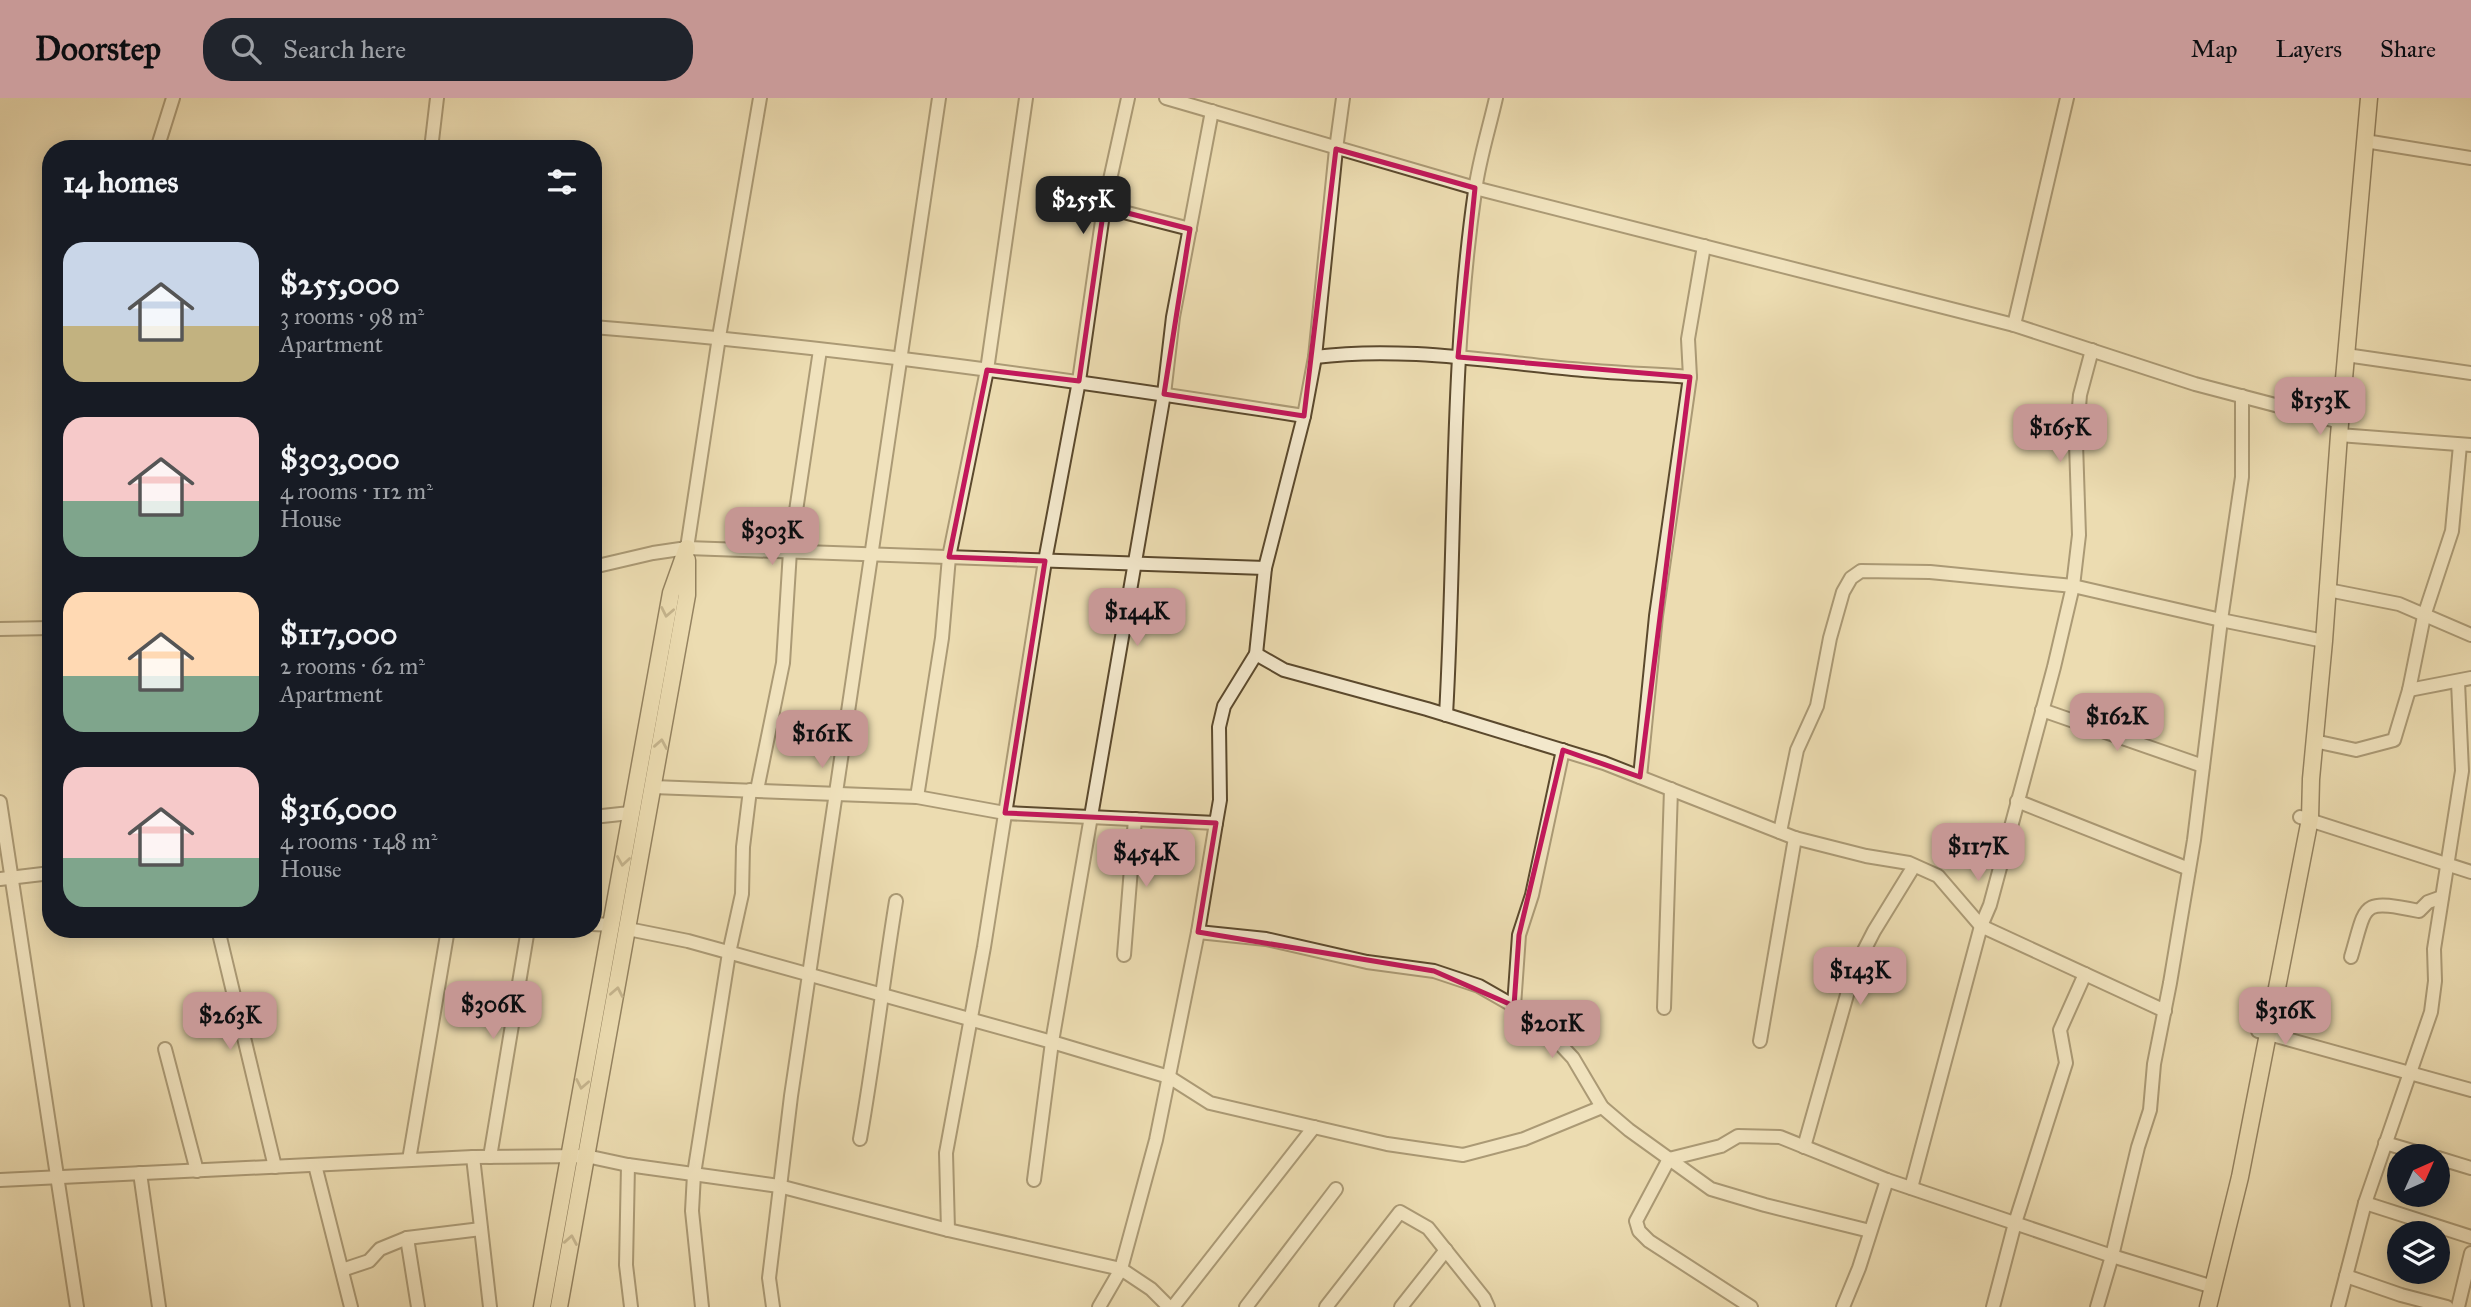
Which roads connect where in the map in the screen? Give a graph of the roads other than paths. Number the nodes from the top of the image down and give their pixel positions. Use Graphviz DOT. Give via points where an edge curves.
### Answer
graph roads {
  1 [pos="173,98"];
  2 [pos="437,98"];
  3 [pos="760,98"];
  4 [pos="939,98"];
  5 [pos="1026,98"];
  6 [pos="1128,98"];
  7 [pos="1166,98"];
  8 [pos="1343,98"];
  9 [pos="1496,98"];
  10 [pos="2067,98"];
  11 [pos="2369,98"];
  12 [pos="1212,111"];
  13 [pos="161,140"];
  14 [pos="432,140"];
  15 [pos="2365,141"];
  16 [pos="1336,149"];
  17 [pos="2471,158"];
  18 [pos="1475,188"];
  19 [pos="1104,207"];
  20 [pos="1190,229"];
  21 [pos="1704,246"];
  22 [pos="2014,325"];
  23 [pos="602,328"];
  24 [pos="719,337"];
  25 [pos="820,350"];
  26 [pos="2092,350"];
  27 [pos="2346,355"];
  28 [pos="1315,356"];
  29 [pos="1458,357"];
  30 [pos="899,359"];
  31 [pos="987,370"];
  32 [pos="2471,373"];
  33 [pos="1690,377"];
  34 [pos="1079,381"];
  35 [pos="1164,394"];
  36 [pos="2242,396"];
  37 [pos="1304,416"];
  38 [pos="2339,428"];
  39 [pos="2465,445"];
  40 [pos="687,548"];
  41 [pos="790,551"];
  42 [pos="871,554"];
  43 [pos="949,557"];
  44 [pos="1045,561"];
  45 [pos="1133,564"];
  46 [pos="602,565"];
  47 [pos="1265,568"];
  48 [pos="2073,586"];
  49 [pos="2328,590"];
  50 [pos="2424,616"];
  51 [pos="2221,620"];
  52 [pos="42,628"];
  53 [pos="0,629"];
  54 [pos="2471,635"];
  55 [pos="2324,641"];
  56 [pos="1256,654"];
  57 [pos="2471,678"];
  58 [pos="2458,682"];
  59 [pos="2409,690"];
  60 [pos="2042,710"];
  61 [pos="1447,715"];
  62 [pos="2315,741"];
  63 [pos="1563,750"];
  64 [pos="2203,766"];
  65 [pos="2467,772"];
  66 [pos="1640,777"];
  67 [pos="653,787"];
  68 [pos="1671,789"];
  69 [pos="754,790"];
  70 [pos="836,792"];
  71 [pos="916,797"];
  72 [pos="2017,801"];
  73 [pos="0,802"];
  74 [pos="630,813"];
  75 [pos="1005,813"];
  76 [pos="602,816"];
  77 [pos="1092,817"];
  78 [pos="2305,818"];
  79 [pos="1135,819"];
  80 [pos="1216,823"];
  81 [pos="1780,832"];
  82 [pos="1795,838"];
  83 [pos="2446,865"];
  84 [pos="1914,866"];
  85 [pos="2189,869"];
  86 [pos="2471,872"];
  87 [pos="42,874"];
  88 [pos="6,878"];
  89 [pos="2441,897"];
  90 [pos="896,901"];
  91 [pos="602,925"];
  92 [pos="1980,926"];
  93 [pos="620,927"];
  94 [pos="1198,932"];
  95 [pos="220,938"];
  96 [pos="446,938"];
  97 [pos="526,938"];
  98 [pos="729,953"];
  99 [pos="1124,955"];
  100 [pos="2351,957"];
  101 [pos="2085,974"];
  102 [pos="810,976"];
  103 [pos="880,995"];
  104 [pos="1514,1006"];
  105 [pos="1664,1007"];
  106 [pos="2165,1011"];
  107 [pos="971,1020"];
  108 [pos="2264,1033"];
  109 [pos="1760,1041"];
  110 [pos="1052,1042"];
  111 [pos="165,1049"];
  112 [pos="2411,1073"];
  113 [pos="1168,1077"];
  114 [pos="2471,1090"];
  115 [pos="1602,1107"];
  116 [pos="1314,1127"];
  117 [pos="860,1139"];
  118 [pos="2385,1143"];
  119 [pos="2388,1144"];
  120 [pos="1804,1147"];
  121 [pos="568,1155"];
  122 [pos="586,1156"];
  123 [pos="473,1157"];
  124 [pos="490,1157"];
  125 [pos="1670,1159"];
  126 [pos="409,1160"];
  127 [pos="2450,1162"];
  128 [pos="314,1165"];
  129 [pos="628,1165"];
  130 [pos="275,1167"];
  131 [pos="2471,1168"];
  132 [pos="197,1171"];
  133 [pos="140,1173"];
  134 [pos="694,1174"];
  135 [pos="56,1178"];
  136 [pos="0,1180"];
  137 [pos="1034,1180"];
  138 [pos="1887,1180"];
  139 [pos="779,1186"];
  140 [pos="1911,1188"];
  141 [pos="1336,1189"];
  142 [pos="2365,1203"];
  143 [pos="2015,1223"];
  144 [pos="481,1229"];
  145 [pos="948,1230"];
  146 [pos="1870,1231"];
  147 [pos="2471,1237"];
  148 [pos="407,1238"];
  149 [pos="1446,1250"];
  150 [pos="2471,1253"];
  151 [pos="2112,1256"];
  152 [pos="1121,1269"];
  153 [pos="342,1270"];
  154 [pos="2346,1276"];
  155 [pos="2208,1286"];
  156 [pos="1482,1304"];
  157 [pos="1328,1306"];
  158 [pos="77,1307"];
  159 [pos="159,1307"];
  160 [pos="351,1307"];
  161 [pos="418,1307"];
  162 [pos="490,1307"];
  163 [pos="542,1307"];
  164 [pos="559,1307"];
  165 [pos="631,1307"];
  166 [pos="702,1307"];
  167 [pos="773,1307"];
  168 [pos="1100,1307"];
  169 [pos="1171,1307"];
  170 [pos="1246,1307"];
  171 [pos="1401,1307"];
  172 [pos="1751,1307"];
  173 [pos="1843,1307"];
  174 [pos="1993,1307"];
  175 [pos="2097,1307"];
  176 [pos="2197,1307"];
  177 [pos="2208,1307"];
  178 [pos="2338,1307"];
  179 [pos="2446,1307"];
  180 [pos="2458,1307"];
  1 -- 13 [label="street"];
  2 -- 14 [label="street"];
  3 -- 24 [label="street"];
  4 -- 30 [label="street"];
  5 -- 31 [label="street"];
  6 -- 19 [label="street"];
  7 -- 12 [label="street"];
  8 -- 16 [label="street"];
  9 -- 18 [label="street"];
  10 -- 22 [label="street"];
  11 -- 15 [label="main road"];
  12 -- 16 [label="street"];
  12 -- 20 [label="street"];
  15 -- 17 [label="street"];
  15 -- 27 [label="main road"];
  16 -- 18 [label="street"];
  16 -- 28 [label="street"];
  18 -- 21 [label="street"];
  18 -- 29 [label="street"];
  19 -- 20 [label="street"];
  19 -- 34 [label="street"];
  20 -- 35 [label="street"];
  21 -- 22 [label="street"];
  21 -- 33 [label="street" via="1688,340"];
  22 -- 26 [label="street"];
  23 -- 24 [label="street"];
  24 -- 25 [label="street"];
  24 -- 40 [label="street"];
  25 -- 30 [label="street"];
  25 -- 41 [label="street"];
  26 -- 36 [label="street"];
  26 -- 48 [label="street" via="2080,395 2076,443 2079,536"];
  27 -- 32 [label="street"];
  27 -- 38 [label="main road"];
  28 -- 29 [label="street" via="1349,352"];
  28 -- 37 [label="street"];
  29 -- 33 [label="street"];
  29 -- 61 [label="street"];
  30 -- 31 [label="street"];
  30 -- 42 [label="street"];
  31 -- 34 [label="street"];
  31 -- 43 [label="street"];
  33 -- 66 [label="street" via="1656,616"];
  34 -- 35 [label="street"];
  34 -- 44 [label="street"];
  35 -- 37 [label="street"];
  35 -- 45 [label="street"];
  36 -- 38 [label="street"];
  36 -- 51 [label="street" via="2242,477"];
  37 -- 47 [label="street"];
  38 -- 39 [label="street"];
  38 -- 49 [label="main road"];
  39 -- 50 [label="street" via="2452,531"];
  40 -- 41 [label="street"];
  40 -- 46 [label="street"];
  67 -- 40 [label="main road, one-way" via="687,595"];
  40 -- 74 [label="main road, one-way" via="671,593"];
  41 -- 42 [label="street"];
  41 -- 69 [label="street" via="783,663"];
  42 -- 43 [label="street"];
  42 -- 70 [label="street"];
  43 -- 44 [label="street"];
  43 -- 71 [label="street" via="942,638"];
  44 -- 45 [label="street"];
  44 -- 75 [label="street"];
  45 -- 47 [label="street"];
  45 -- 77 [label="street"];
  47 -- 56 [label="street"];
  48 -- 51 [label="street"];
  48 -- 60 [label="street"];
  48 -- 81 [label="street" via="1887,570 1861,571 1851,578 1830,638 1817,706 1797,750"];
  49 -- 50 [label="street" via="2399,604"];
  49 -- 55 [label="main road"];
  50 -- 54 [label="street"];
  50 -- 59 [label="street"];
  51 -- 55 [label="street"];
  51 -- 64 [label="street"];
  52 -- 53 [label="street"];
  55 -- 62 [label="main road"];
  56 -- 61 [label="street" via="1284,670"];
  56 -- 80 [label="street" via="1224,706 1219,727"];
  57 -- 58 [label="street"];
  58 -- 59 [label="street"];
  58 -- 65 [label="street"];
  59 -- 62 [label="street" via="2394,740 2356,750"];
  60 -- 64 [label="street"];
  60 -- 72 [label="street"];
  61 -- 63 [label="street"];
  62 -- 78 [label="main road"];
  63 -- 66 [label="street"];
  63 -- 104 [label="street" via="1519,935"];
  64 -- 85 [label="street"];
  65 -- 83 [label="street"];
  66 -- 68 [label="street"];
  67 -- 69 [label="street"];
  67 -- 93 [label="main road"];
  68 -- 81 [label="street"];
  68 -- 105 [label="street"];
  69 -- 70 [label="street"];
  69 -- 98 [label="street" via="743,847 742,894"];
  70 -- 71 [label="street"];
  70 -- 102 [label="street"];
  71 -- 75 [label="street"];
  72 -- 85 [label="street"];
  72 -- 92 [label="street" via="1990,905"];
  73 -- 88 [label="street"];
  74 -- 76 [label="street"];
  74 -- 93 [label="main road, one-way"];
  75 -- 77 [label="street"];
  75 -- 107 [label="street"];
  77 -- 79 [label="street"];
  77 -- 110 [label="street"];
  78 -- 83 [label="street"];
  78 -- 108 [label="main road"];
  79 -- 80 [label="street"];
  79 -- 99 [label="street"];
  80 -- 94 [label="street"];
  81 -- 82 [label="street"];
  82 -- 84 [label="street"];
  82 -- 109 [label="street"];
  83 -- 86 [label="street"];
  83 -- 89 [label="street"];
  84 -- 92 [label="street" via="1937,876"];
  84 -- 120 [label="street" via="1854,970"];
  85 -- 106 [label="street"];
  87 -- 88 [label="street"];
  88 -- 135 [label="street"];
  89 -- 100 [label="street" via="2419,911 2372,906 2364,913"];
  89 -- 112 [label="street" via="2431,1012"];
  90 -- 103 [label="street"];
  91 -- 93 [label="street"];
  92 -- 101 [label="street"];
  92 -- 140 [label="street"];
  93 -- 98 [label="street"];
  93 -- 121 [label="main road, one-way"];
  122 -- 93 [label="main road, one-way"];
  94 -- 104 [label="street" via="1266,939 1367,962 1434,971 1479,986"];
  94 -- 113 [label="street"];
  95 -- 130 [label="street"];
  96 -- 126 [label="street"];
  97 -- 124 [label="street"];
  98 -- 102 [label="street"];
  98 -- 134 [label="street"];
  101 -- 106 [label="street"];
  101 -- 143 [label="street" via="2060,1030 2066,1063"];
  102 -- 103 [label="street"];
  102 -- 139 [label="street"];
  103 -- 107 [label="street"];
  103 -- 117 [label="street" via="877,1043"];
  104 -- 115 [label="street" via="1541,1024 1573,1058"];
  106 -- 151 [label="street" via="2150,1110"];
  107 -- 110 [label="street"];
  107 -- 145 [label="street" via="946,1153"];
  108 -- 112 [label="street"];
  108 -- 155 [label="main road" via="2240,1177"];
  110 -- 113 [label="street"];
  110 -- 137 [label="street"];
  111 -- 132 [label="street"];
  112 -- 114 [label="street"];
  112 -- 118 [label="street"];
  113 -- 116 [label="street" via="1210,1103"];
  113 -- 152 [label="street"];
  115 -- 116 [label="street" via="1524,1139 1463,1155"];
  115 -- 125 [label="street"];
  116 -- 169 [label="street"];
  118 -- 119 [label="street"];
  118 -- 142 [label="street"];
  120 -- 125 [label="street" via="1780,1137 1738,1136 1721,1146"];
  120 -- 138 [label="street"];
  121 -- 122 [label="street"];
  121 -- 124 [label="street"];
  121 -- 163 [label="main road"];
  122 -- 129 [label="street"];
  164 -- 122 [label="main road, one-way"];
  123 -- 124 [label="street"];
  123 -- 126 [label="street"];
  123 -- 144 [label="street"];
  125 -- 146 [label="street" via="1712,1189"];
  125 -- 172 [label="street" via="1636,1221 1639,1231"];
  126 -- 128 [label="street"];
  127 -- 131 [label="street"];
  128 -- 130 [label="street"];
  128 -- 153 [label="street"];
  129 -- 134 [label="street"];
  129 -- 165 [label="street" via="626,1265"];
  130 -- 132 [label="street"];
  132 -- 133 [label="street"];
  133 -- 135 [label="street"];
  133 -- 159 [label="street"];
  134 -- 139 [label="street"];
  134 -- 166 [label="street" via="692,1211"];
  135 -- 136 [label="street"];
  135 -- 158 [label="street"];
  138 -- 140 [label="street"];
  138 -- 146 [label="street"];
  139 -- 145 [label="street"];
  139 -- 167 [label="street" via="769,1278"];
  140 -- 143 [label="street"];
  141 -- 170 [label="street"];
  142 -- 147 [label="street"];
  142 -- 154 [label="street"];
  143 -- 151 [label="street"];
  143 -- 174 [label="street"];
  144 -- 148 [label="street"];
  144 -- 162 [label="street"];
  145 -- 152 [label="street"];
  146 -- 173 [label="street"];
  148 -- 153 [label="street" via="380,1249 369,1261"];
  148 -- 161 [label="street"];
  149 -- 156 [label="street"];
  149 -- 157 [label="street" via="1428,1228 1400,1212"];
  149 -- 171 [label="street"];
  150 -- 180 [label="street"];
  151 -- 155 [label="street"];
  151 -- 175 [label="street"];
  152 -- 168 [label="street"];
  152 -- 169 [label="street"];
  153 -- 160 [label="street"];
  154 -- 178 [label="street"];
  154 -- 179 [label="street"];
  155 -- 176 [label="main road"];
  155 -- 177 [label="main road"];
}
